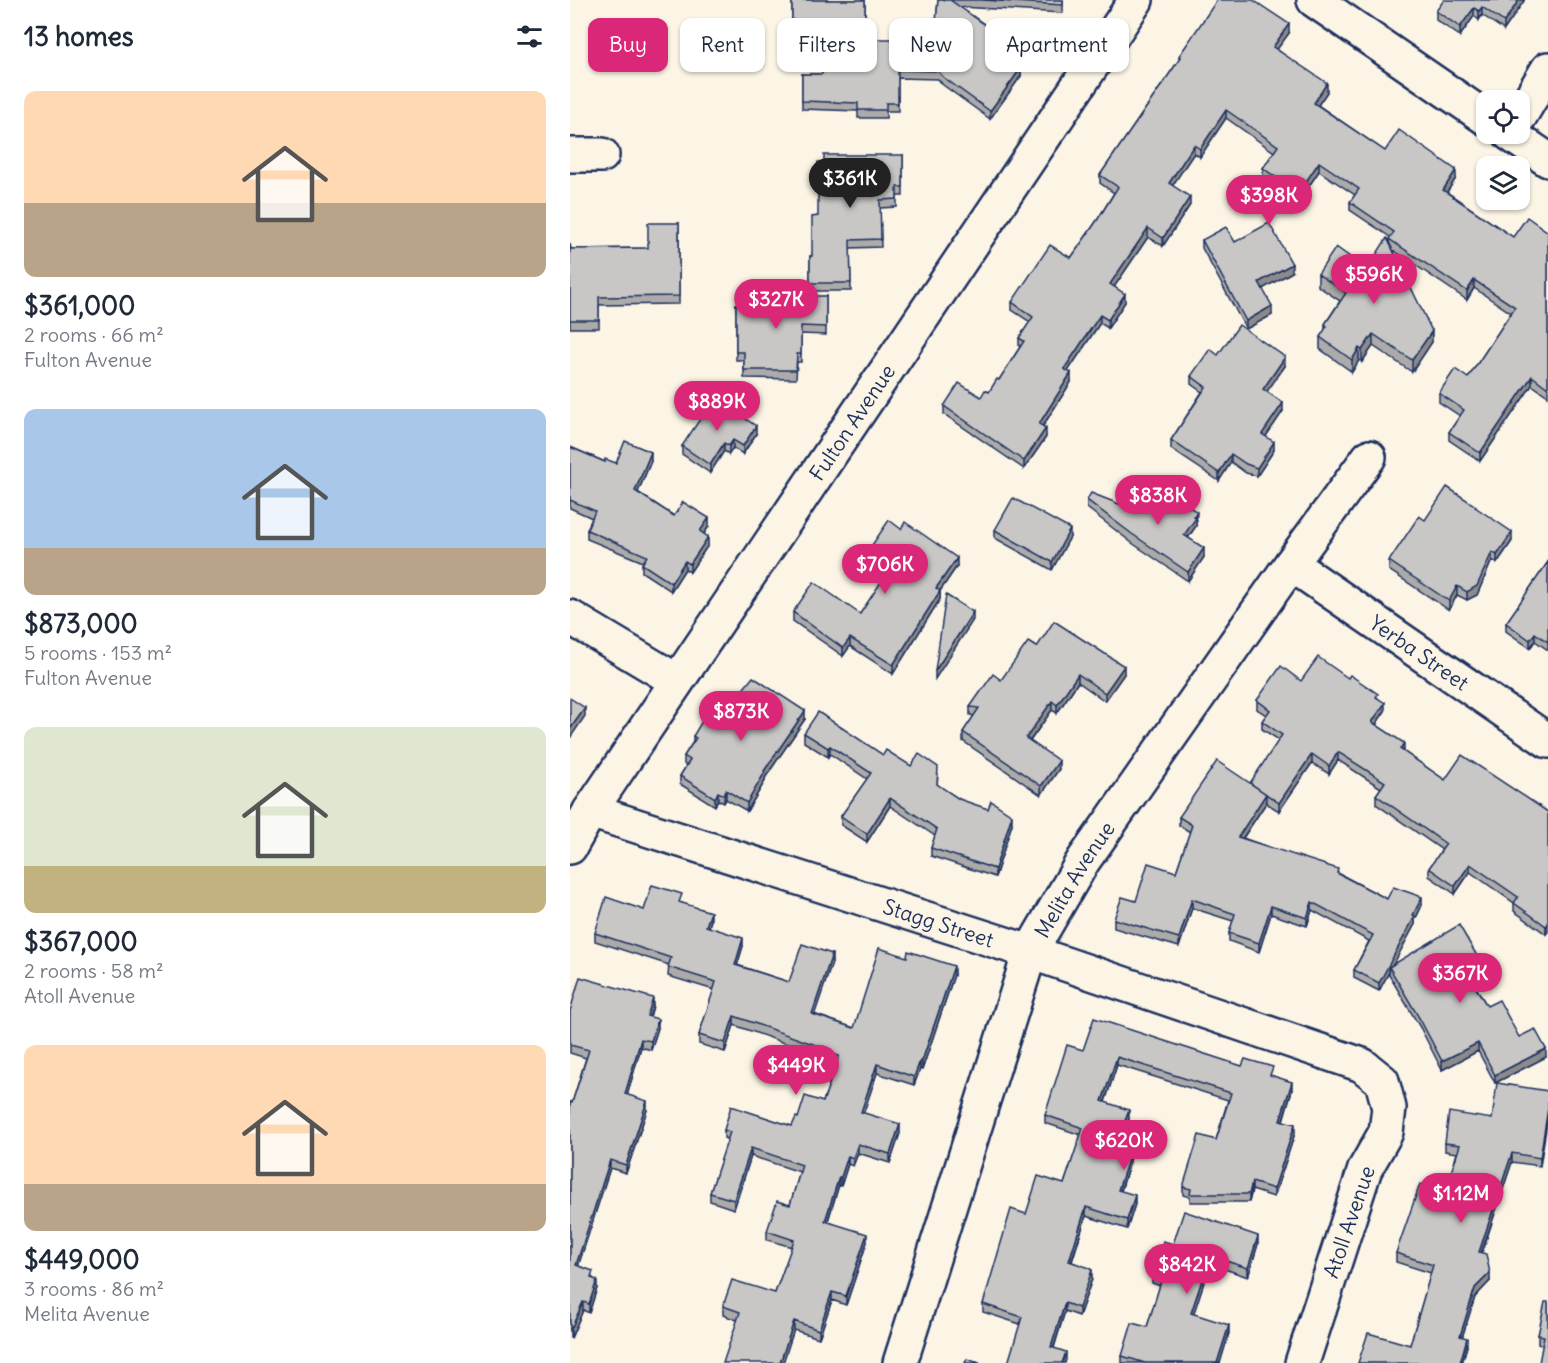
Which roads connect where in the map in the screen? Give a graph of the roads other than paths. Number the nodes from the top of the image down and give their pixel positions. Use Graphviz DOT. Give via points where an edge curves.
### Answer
graph roads {
  1 [pos="1136,0"];
  2 [pos="1314,0"];
  3 [pos="1548,69"];
  4 [pos="1530,99"];
  5 [pos="1476,111"];
  6 [pos="1525,144"];
  7 [pos="570,155"];
  8 [pos="602,155"];
  9 [pos="1548,160"];
  10 [pos="1369,457"];
  11 [pos="1291,564"];
  12 [pos="570,617"];
  13 [pos="677,681"];
  14 [pos="1548,741"];
  15 [pos="590,811"];
  16 [pos="570,847"];
  17 [pos="1030,952"];
  18 [pos="1382,1082"];
  19 [pos="900,1363"];
  20 [pos="1302,1363"];
  1 -- 13 [label="street, Fulton Avenue"];
  2 -- 5 [label="street"];
  3 -- 4 [label="street"];
  6 -- 9 [label="street"];
  7 -- 8 [label="street"];
  10 -- 11 [label="street, Melita Avenue"];
  11 -- 14 [label="street, Yerba Street"];
  11 -- 17 [label="street, Melita Avenue" via="1083,861"];
  12 -- 13 [label="street"];
  13 -- 15 [label="street, Fulton Avenue"];
  15 -- 16 [label="street, Fulton Avenue"];
  15 -- 17 [label="street, Stagg Street"];
  17 -- 18 [label="street, Stagg Street" via="1362,1065"];
  17 -- 19 [label="street, Melita Avenue"];
  18 -- 20 [label="street, Atoll Avenue" via="1389,1108 1386,1132 1365,1168"];
}
